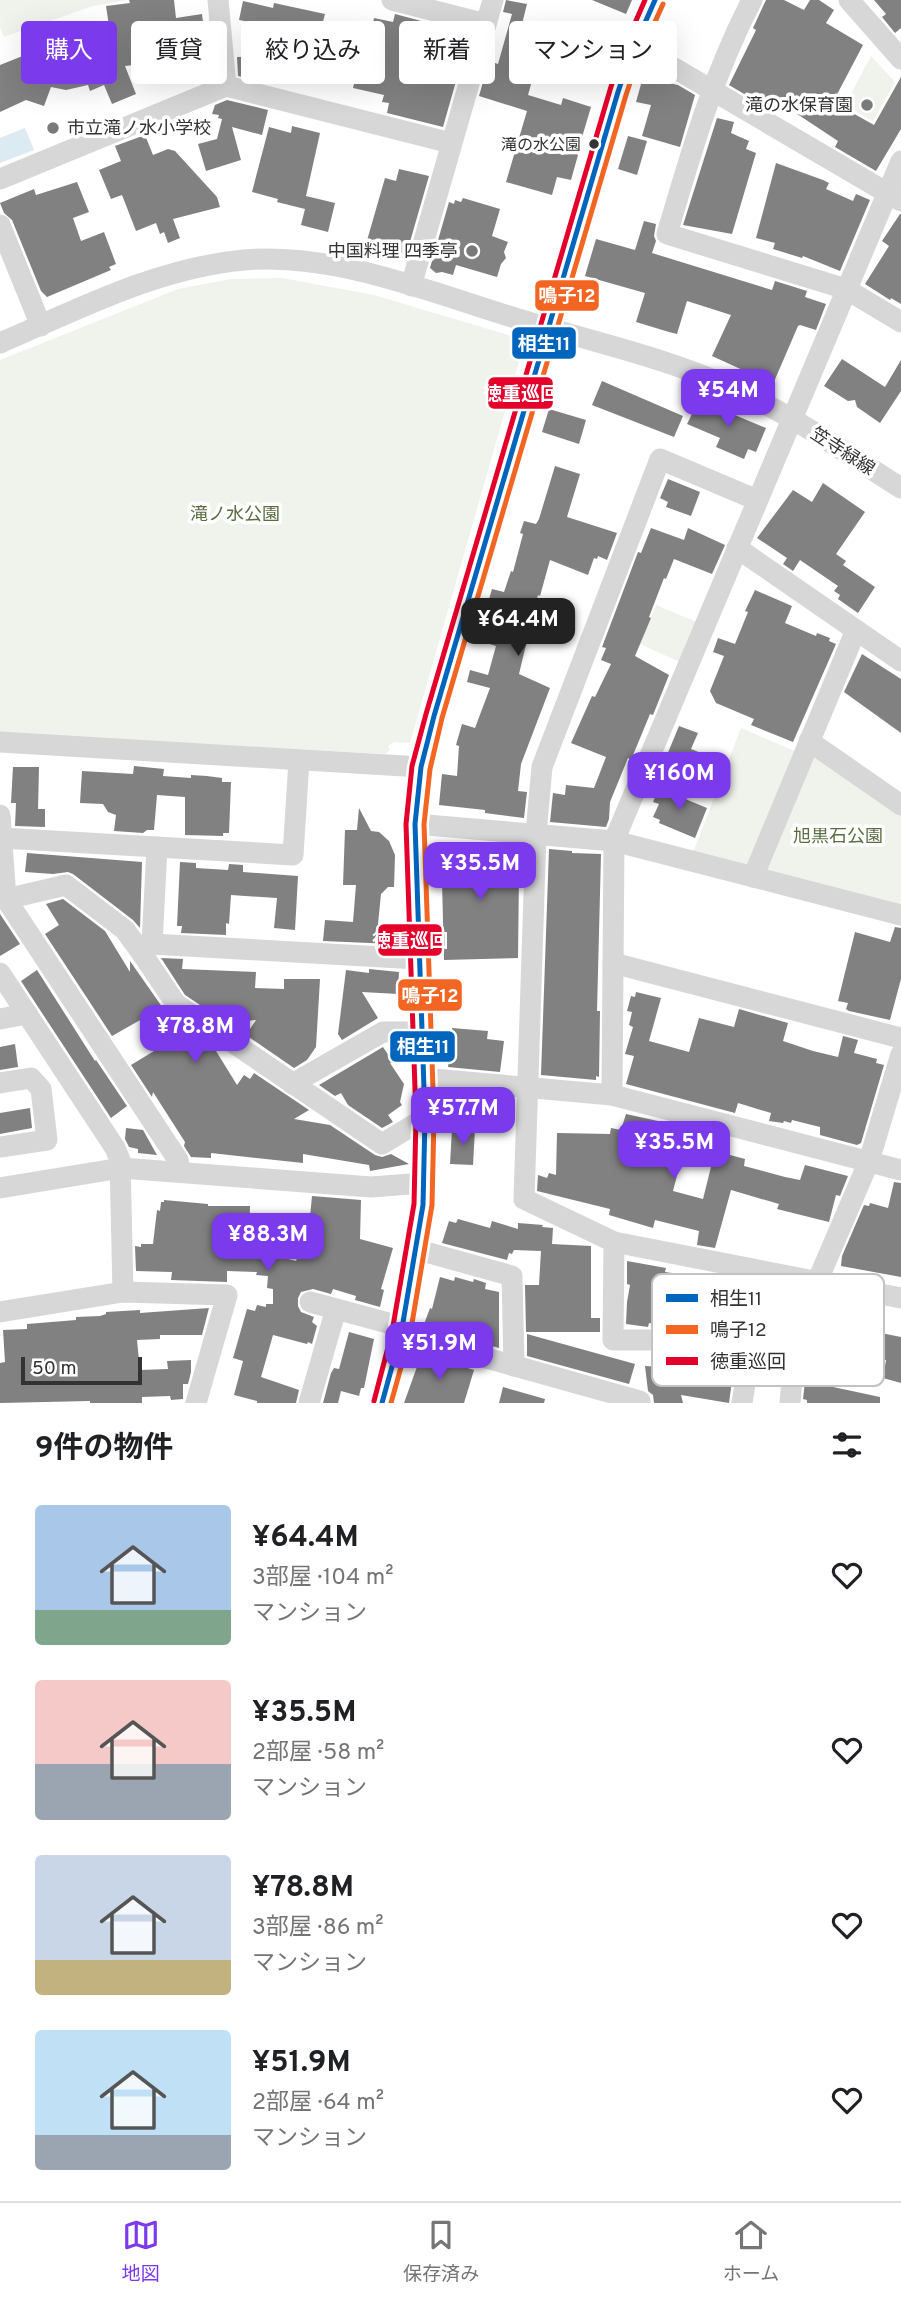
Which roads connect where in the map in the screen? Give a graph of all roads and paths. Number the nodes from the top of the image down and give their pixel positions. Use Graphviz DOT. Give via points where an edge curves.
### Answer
graph roads {
  1 [pos="218,0"];
  2 [pos="392,0"];
  3 [pos="493,0"];
  4 [pos="655,0"];
  5 [pos="752,0"];
  6 [pos="849,0"];
  7 [pos="474,21"];
  8 [pos="487,21"];
  9 [pos="646,21"];
  10 [pos="901,59"];
  11 [pos="677,69"];
  12 [pos="468,84"];
  13 [pos="621,84"];
  14 [pos="226,86"];
  15 [pos="712,89"];
  16 [pos="451,143"];
  17 [pos="901,160"];
  18 [pos="0,179"];
  19 [pos="895,196"];
  20 [pos="0,225"];
  21 [pos="0,262"];
  22 [pos="411,286"];
  23 [pos="846,289"];
  24 [pos="31,321"];
  25 [pos="901,323"];
  26 [pos="549,328"];
  27 [pos="0,343"];
  28 [pos="792,418"];
  29 [pos="901,488"];
  30 [pos="757,500"];
  31 [pos="737,548"];
  32 [pos="856,631"];
  33 [pos="901,661"];
  34 [pos="809,741"];
  35 [pos="0,743"];
  36 [pos="299,760"];
  37 [pos="421,767"];
  38 [pos="901,805"];
  39 [pos="0,815"];
  40 [pos="415,824"];
  41 [pos="536,833"];
  42 [pos="1,838"];
  43 [pos="614,841"];
  44 [pos="157,847"];
  45 [pos="753,877"];
  46 [pos="6,899"];
  47 [pos="901,915"];
  48 [pos="147,949"];
  49 [pos="418,959"];
  50 [pos="613,962"];
  51 [pos="0,973"];
  52 [pos="27,1014"];
  53 [pos="0,1018"];
  54 [pos="420,1032"];
  55 [pos="901,1038"];
  56 [pos="901,1054"];
  57 [pos="422,1078"];
  58 [pos="0,1083"];
  59 [pos="292,1084"];
  60 [pos="528,1086"];
  61 [pos="612,1095"];
  62 [pos="425,1118"];
  63 [pos="0,1147"];
  64 [pos="869,1161"];
  65 [pos="121,1168"];
  66 [pos="901,1170"];
  67 [pos="180,1171"];
  68 [pos="424,1182"];
  69 [pos="0,1188"];
  70 [pos="614,1242"];
  71 [pos="415,1249"];
  72 [pos="786,1274"];
  73 [pos="821,1274"];
  74 [pos="123,1292"];
  75 [pos="310,1302"];
  76 [pos="336,1309"];
  77 [pos="0,1312"];
  78 [pos="402,1331"];
  79 [pos="652,1340"];
  80 [pos="514,1366"];
  81 [pos="196,1403"];
  82 [pos="309,1403"];
  83 [pos="382,1403"];
  84 [pos="640,1403"];
  1 -- 14 [label="street"];
  2 -- 7 [label="street"];
  3 -- 8 [label="street"];
  4 -- 9 [label="street"];
  5 -- 15 [label="street"];
  6 -- 10 [label="street"];
  11 -- 15 [label="street"];
  12 -- 16 [label="street"];
  13 -- 26 [label="street"];
  14 -- 16 [label="street"];
  14 -- 18 [label="street"];
  15 -- 19 [label="street"];
  15 -- 23 [label="street" via="667,234"];
  16 -- 22 [label="street"];
  17 -- 19 [label="street"];
  19 -- 23 [label="street"];
  20 -- 24 [label="street"];
  21 -- 24 [label="street"];
  22 -- 24 [label="street, 笠寺緑線" via="346,268 245,260 180,270"];
  22 -- 26 [label="street, 笠寺緑線"];
  23 -- 25 [label="street"];
  23 -- 28 [label="street"];
  24 -- 27 [label="street, 笠寺緑線"];
  26 -- 28 [label="street, 笠寺緑線" via="688,370"];
  26 -- 37 [label="street"];
  28 -- 29 [label="street, 笠寺緑線"];
  28 -- 30 [label="street"];
  30 -- 31 [label="street"];
  30 -- 41 [label="street" via="660,460 542,767"];
  31 -- 32 [label="street"];
  31 -- 43 [label="street"];
  32 -- 33 [label="street"];
  32 -- 34 [label="street"];
  34 -- 38 [label="street"];
  34 -- 45 [label="street"];
  35 -- 36 [label="street"];
  36 -- 37 [label="street"];
  36 -- 44 [label="street" via="293,855"];
  37 -- 40 [label="street"];
  39 -- 42 [label="street"];
  40 -- 41 [label="street"];
  40 -- 49 [label="street"];
  41 -- 43 [label="street"];
  41 -- 60 [label="street"];
  42 -- 44 [label="street"];
  42 -- 46 [label="street"];
  43 -- 45 [label="street"];
  43 -- 50 [label="street"];
  44 -- 48 [label="street"];
  45 -- 47 [label="street"];
  46 -- 48 [label="street" via="66,885"];
  46 -- 67 [label="street" via="178,1160"];
  48 -- 49 [label="street"];
  48 -- 59 [label="street" via="176,1004"];
  49 -- 54 [label="street"];
  50 -- 55 [label="street"];
  50 -- 61 [label="street"];
  51 -- 52 [label="street"];
  52 -- 53 [label="street"];
  52 -- 65 [label="street" via="115,1148"];
  54 -- 57 [label="street"];
  54 -- 59 [label="street" via="383,1032"];
  56 -- 64 [label="street"];
  57 -- 60 [label="street"];
  57 -- 62 [label="street"];
  58 -- 63 [label="street" via="31,1078 41,1089 47,1140"];
  59 -- 62 [label="street" via="382,1144"];
  60 -- 61 [label="street"];
  60 -- 70 [label="street" via="524,1199"];
  61 -- 64 [label="street"];
  62 -- 68 [label="street"];
  64 -- 66 [label="street"];
  64 -- 73 [label="street"];
  65 -- 67 [label="street"];
  65 -- 69 [label="street"];
  65 -- 74 [label="street"];
  67 -- 68 [label="street" via="371,1187"];
  68 -- 71 [label="street"];
  70 -- 72 [label="street"];
  70 -- 79 [label="street" via="613,1340"];
  71 -- 78 [label="street"];
  71 -- 80 [label="street" via="512,1276"];
  74 -- 77 [label="street"];
  74 -- 81 [label="street" via="226,1296"];
  75 -- 76 [label="street"];
  76 -- 78 [label="street"];
  76 -- 82 [label="street"];
  78 -- 80 [label="street"];
  78 -- 83 [label="street"];
  80 -- 84 [label="street"];
}
